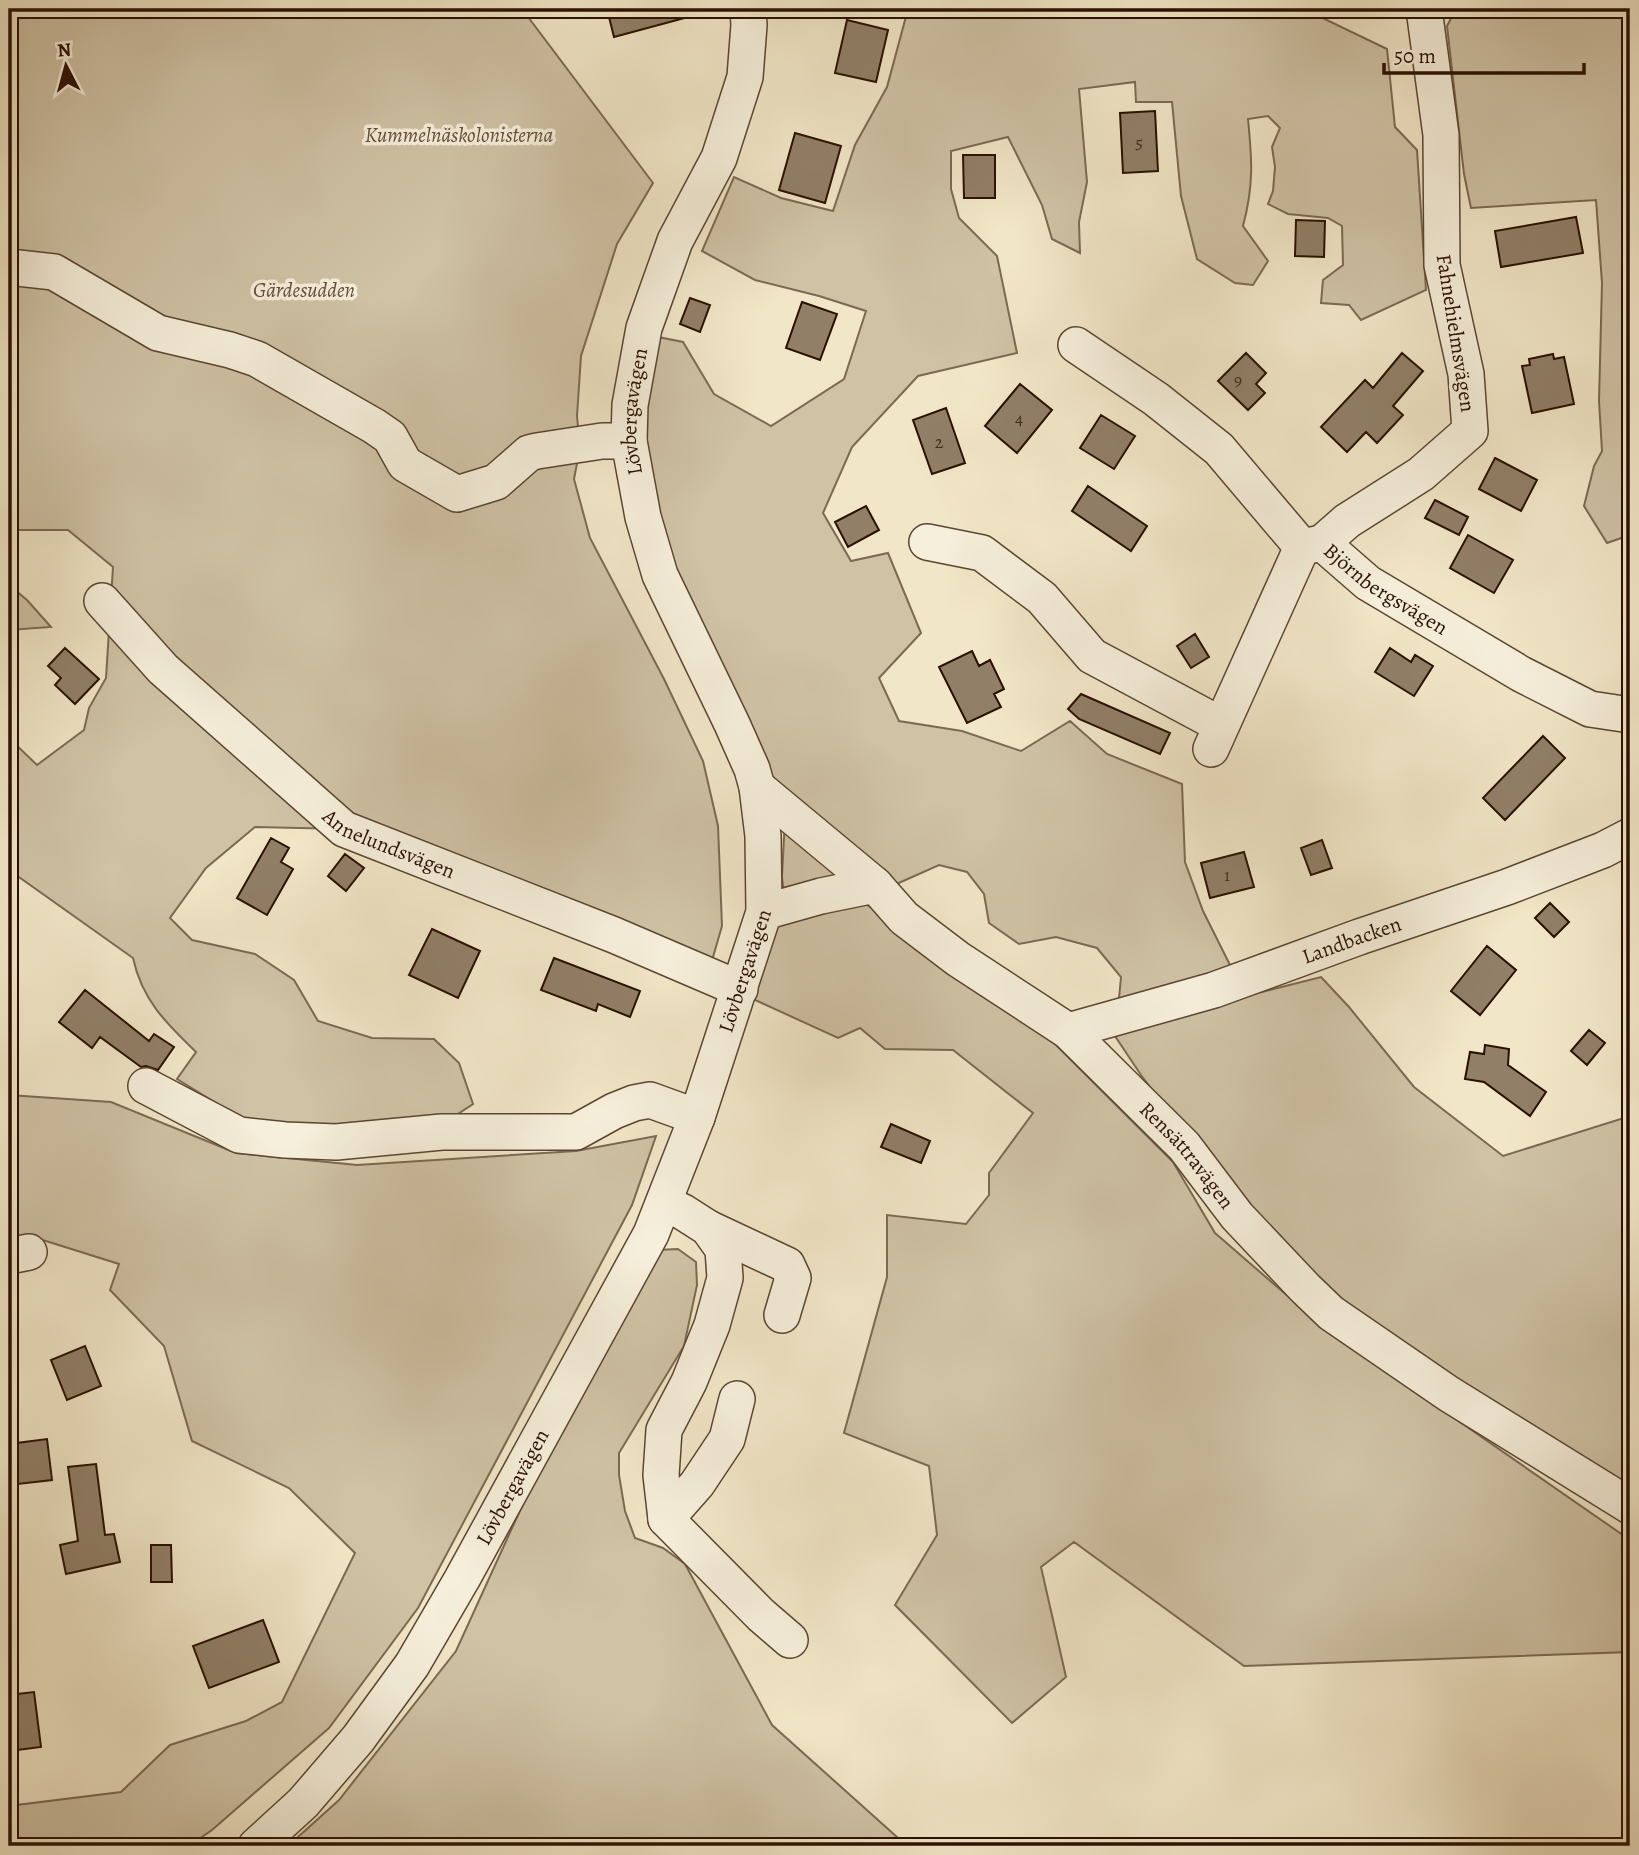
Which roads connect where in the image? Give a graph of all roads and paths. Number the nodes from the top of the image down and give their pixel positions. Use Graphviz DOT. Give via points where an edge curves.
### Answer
graph roads {
  1 [pos="748,9"];
  2 [pos="1424,9"];
  3 [pos="9,267"];
  4 [pos="1076,345"];
  5 [pos="629,441"];
  6 [pos="927,542"];
  7 [pos="1312,545"];
  8 [pos="102,601"];
  9 [pos="1630,715"];
  10 [pos="757,787"];
  11 [pos="1630,836"];
  12 [pos="875,885"];
  13 [pos="764,912"];
  14 [pos="740,989"];
  15 [pos="1068,1031"];
  16 [pos="146,1086"];
  17 [pos="697,1116"];
  18 [pos="664,1203"];
  19 [pos="708,1228"];
  20 [pos="782,1315"];
  21 [pos="737,1399"];
  22 [pos="1630,1507"];
  23 [pos="666,1519"];
  24 [pos="790,1640"];
  25 [pos="256,1846"];
  1 -- 5 [label="street, Lövbergavägen" via="745,77 719,158 675,241 644,328 630,405"];
  2 -- 7 [label="street, Fahnehielmsvägen" via="1441,135 1442,265 1466,374 1470,431 1421,474"];
  3 -- 5 [label="street" via="54,272 158,333 257,359 374,426 390,437 405,464 457,494 496,482 529,453"];
  4 -- 7 [label="street, Björnbergsvägen" via="1219,449"];
  5 -- 10 [label="street, Lövbergavägen" via="660,575"];
  6 -- 7 [label="street, Fahnehielmsvägen" via="982,553 1042,598 1092,656 1216,737"];
  7 -- 9 [label="street, Björnbergsvägen" via="1521,674 1590,709"];
  8 -- 14 [label="street, Annelundsvägen" via="163,669 344,829"];
  10 -- 12 [label="street, Rensättravägen"];
  10 -- 13 [label="street, Lövbergavägen"];
  11 -- 15 [label="street, Landbacken" via="1507,887 1214,990"];
  12 -- 13 [label="street"];
  12 -- 15 [label="street, Rensättravägen" via="904,918"];
  13 -- 14 [label="street, Lövbergavägen"];
  14 -- 17 [label="street, Lövbergavägen"];
  15 -- 22 [label="street, Rensättravägen" via="1184,1146 1237,1216 1331,1313 1449,1394"];
  16 -- 17 [label="street" via="239,1135 285,1140 337,1142 442,1132 576,1132 634,1102 650,1100"];
  17 -- 18 [label="street, Lövbergavägen"];
  18 -- 19 [label="street"];
  18 -- 25 [label="street, Lövbergavägen" via="412,1665 351,1748 303,1803"];
  19 -- 20 [label="street" via="787,1265 793,1278"];
  19 -- 23 [label="street" via="723,1249 725,1278 712,1325 664,1430 661,1475"];
  21 -- 23 [label="street" via="727,1439"];
  23 -- 24 [label="street"];
}
